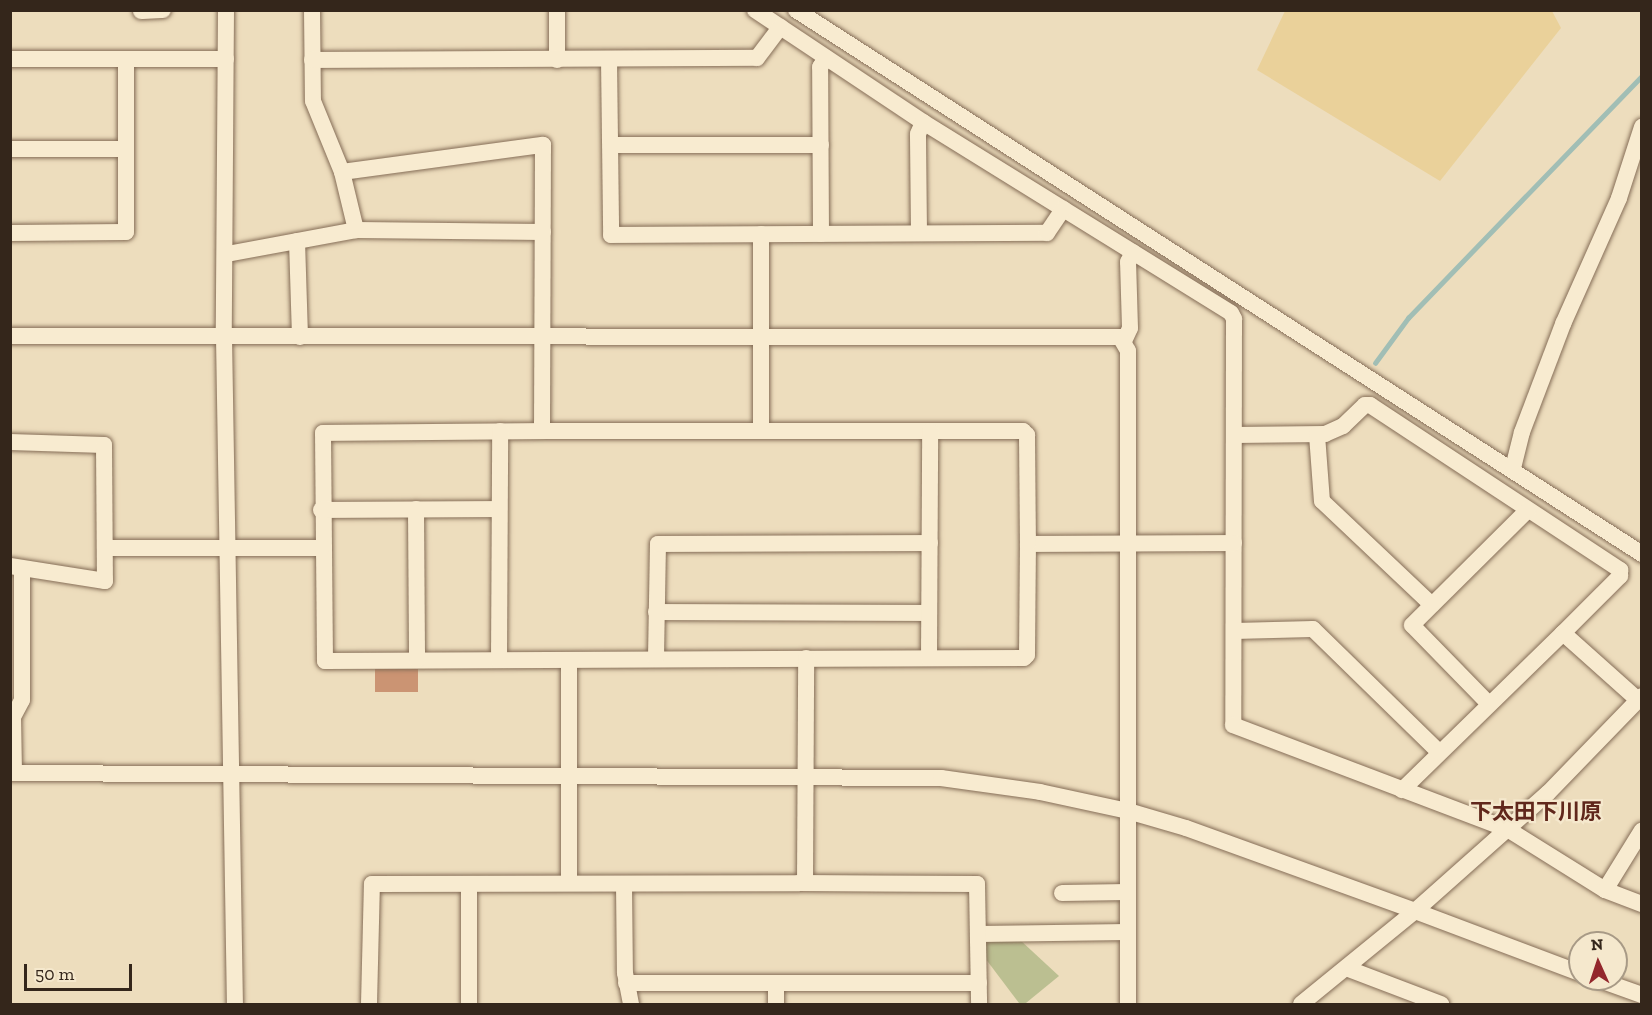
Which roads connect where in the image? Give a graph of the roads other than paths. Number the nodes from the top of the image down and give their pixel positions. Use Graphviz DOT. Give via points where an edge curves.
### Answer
graph roads {
  1 [pos="162,10"];
  2 [pos="226,10"];
  3 [pos="312,10"];
  4 [pos="557,10"];
  5 [pos="755,10"];
  6 [pos="796,10"];
  7 [pos="141,11"];
  8 [pos="780,27"];
  9 [pos="826,58"];
  10 [pos="10,59"];
  11 [pos="226,59"];
  12 [pos="609,59"];
  13 [pos="126,60"];
  14 [pos="312,60"];
  15 [pos="557,60"];
  16 [pos="923,122"];
  17 [pos="1641,127"];
  18 [pos="611,145"];
  19 [pos="821,145"];
  20 [pos="10,149"];
  21 [pos="126,149"];
  22 [pos="342,172"];
  23 [pos="1063,209"];
  24 [pos="356,230"];
  25 [pos="543,232"];
  26 [pos="10,233"];
  27 [pos="919,233"];
  28 [pos="761,234"];
  29 [pos="821,234"];
  30 [pos="297,241"];
  31 [pos="1133,252"];
  32 [pos="227,254"];
  33 [pos="10,336"];
  34 [pos="224,337"];
  35 [pos="300,337"];
  36 [pos="542,337"];
  37 [pos="761,337"];
  38 [pos="1124,341"];
  39 [pos="762,430"];
  40 [pos="500,431"];
  41 [pos="542,431"];
  42 [pos="930,431"];
  43 [pos="1234,435"];
  44 [pos="1317,435"];
  45 [pos="10,442"];
  46 [pos="1514,468"];
  47 [pos="416,509"];
  48 [pos="500,509"];
  49 [pos="321,510"];
  50 [pos="1528,510"];
  51 [pos="930,543"];
  52 [pos="1234,543"];
  53 [pos="1028,544"];
  54 [pos="1128,544"];
  55 [pos="105,548"];
  56 [pos="227,548"];
  57 [pos="322,548"];
  58 [pos="1641,554"];
  59 [pos="16,567"];
  60 [pos="1432,605"];
  61 [pos="656,612"];
  62 [pos="929,613"];
  63 [pos="1234,631"];
  64 [pos="1563,633"];
  65 [pos="656,658"];
  66 [pos="806,658"];
  67 [pos="929,658"];
  68 [pos="417,660"];
  69 [pos="499,660"];
  70 [pos="569,660"];
  71 [pos="1640,698"];
  72 [pos="1489,704"];
  73 [pos="1439,752"];
  74 [pos="12,773"];
  75 [pos="231,774"];
  76 [pos="568,774"];
  77 [pos="806,774"];
  78 [pos="1402,790"];
  79 [pos="1128,811"];
  80 [pos="1509,830"];
  81 [pos="1641,830"];
  82 [pos="568,883"];
  83 [pos="805,883"];
  84 [pos="469,884"];
  85 [pos="624,884"];
  86 [pos="1605,890"];
  87 [pos="1128,892"];
  88 [pos="1062,893"];
  89 [pos="1641,904"];
  90 [pos="1415,911"];
  91 [pos="1128,932"];
  92 [pos="979,933"];
  93 [pos="1346,968"];
  94 [pos="1568,968"];
  95 [pos="776,982"];
  96 [pos="626,983"];
  97 [pos="979,983"];
  98 [pos="235,1005"];
  99 [pos="369,1005"];
  100 [pos="469,1005"];
  101 [pos="631,1005"];
  102 [pos="776,1005"];
  103 [pos="979,1005"];
  104 [pos="1128,1005"];
  105 [pos="1301,1005"];
  106 [pos="1441,1005"];
  1 -- 7 [label="street"];
  2 -- 11 [label="street"];
  3 -- 14 [label="street"];
  4 -- 15 [label="street"];
  5 -- 8 [label="street"];
  6 -- 46 [label="street"];
  8 -- 9 [label="street"];
  8 -- 12 [label="street" via="757,58"];
  9 -- 16 [label="street"];
  9 -- 19 [label="street" via="820,67"];
  10 -- 13 [label="street"];
  11 -- 13 [label="street"];
  11 -- 32 [label="street"];
  12 -- 15 [label="street"];
  12 -- 18 [label="street"];
  13 -- 21 [label="street"];
  14 -- 15 [label="street"];
  14 -- 22 [label="street" via="313,101"];
  16 -- 23 [label="street"];
  16 -- 27 [label="street" via="918,134"];
  17 -- 46 [label="street" via="1619,198 1563,324 1522,432"];
  18 -- 19 [label="street"];
  18 -- 28 [label="street" via="611,235"];
  19 -- 29 [label="street"];
  20 -- 21 [label="street"];
  21 -- 26 [label="street" via="126,232"];
  22 -- 24 [label="street"];
  22 -- 25 [label="street" via="543,145"];
  23 -- 27 [label="street" via="1047,233"];
  23 -- 31 [label="street"];
  24 -- 25 [label="street"];
  24 -- 30 [label="street"];
  25 -- 36 [label="street"];
  27 -- 29 [label="street"];
  28 -- 29 [label="street"];
  28 -- 37 [label="street"];
  30 -- 32 [label="street"];
  30 -- 35 [label="street"];
  31 -- 38 [label="street" via="1128,262 1130,328"];
  31 -- 43 [label="street" via="1231,313"];
  32 -- 34 [label="street"];
  33 -- 34 [label="street"];
  34 -- 35 [label="street"];
  34 -- 56 [label="street"];
  35 -- 36 [label="street"];
  36 -- 37 [label="street"];
  36 -- 41 [label="street"];
  37 -- 38 [label="street" via="1113,336"];
  37 -- 39 [label="street"];
  38 -- 54 [label="street" via="1128,351"];
  39 -- 41 [label="street"];
  39 -- 42 [label="street"];
  40 -- 41 [label="street"];
  40 -- 48 [label="street"];
  40 -- 49 [label="street" via="323,433"];
  42 -- 51 [label="street"];
  42 -- 53 [label="street" via="1023,431 1027,435"];
  43 -- 44 [label="street"];
  43 -- 52 [label="street"];
  44 -- 50 [label="street" via="1343,426 1365,405 1370,405"];
  44 -- 60 [label="street" via="1322,501"];
  45 -- 55 [label="street" via="104,445"];
  46 -- 58 [label="street"];
  47 -- 48 [label="street"];
  47 -- 49 [label="street"];
  47 -- 68 [label="street"];
  48 -- 69 [label="street"];
  49 -- 57 [label="street"];
  50 -- 60 [label="street"];
  50 -- 64 [label="street" via="1620,570 1620,576"];
  51 -- 61 [label="street" via="658,544"];
  51 -- 62 [label="street"];
  52 -- 54 [label="street"];
  52 -- 63 [label="street"];
  53 -- 54 [label="street"];
  53 -- 67 [label="street" via="1027,656"];
  54 -- 79 [label="street"];
  55 -- 56 [label="street"];
  55 -- 59 [label="street" via="102,584"];
  56 -- 57 [label="street"];
  56 -- 75 [label="street"];
  57 -- 68 [label="street" via="325,661"];
  59 -- 74 [label="street" via="22,700 13,717"];
  60 -- 72 [label="street" via="1412,627"];
  61 -- 62 [label="street"];
  61 -- 65 [label="street"];
  62 -- 67 [label="street"];
  63 -- 73 [label="street" via="1313,630"];
  63 -- 78 [label="street" via="1233,726"];
  64 -- 71 [label="street"];
  64 -- 72 [label="street"];
  65 -- 66 [label="street"];
  65 -- 70 [label="street"];
  66 -- 67 [label="street"];
  66 -- 77 [label="street"];
  68 -- 69 [label="street"];
  69 -- 70 [label="street"];
  70 -- 76 [label="street"];
  71 -- 80 [label="street"];
  72 -- 73 [label="street"];
  73 -- 78 [label="street"];
  74 -- 75 [label="street"];
  75 -- 76 [label="street"];
  75 -- 98 [label="street"];
  76 -- 77 [label="street"];
  76 -- 82 [label="street"];
  77 -- 79 [label="street" via="972,781"];
  77 -- 83 [label="street"];
  78 -- 80 [label="street"];
  79 -- 87 [label="street"];
  79 -- 90 [label="street" via="1186,828"];
  80 -- 86 [label="street"];
  80 -- 90 [label="street"];
  81 -- 86 [label="street"];
  82 -- 84 [label="street"];
  82 -- 85 [label="street"];
  83 -- 85 [label="street"];
  83 -- 92 [label="street" via="977,884"];
  84 -- 99 [label="street" via="369,887"];
  84 -- 100 [label="street"];
  85 -- 96 [label="street"];
  86 -- 89 [label="street"];
  87 -- 88 [label="street"];
  87 -- 91 [label="street"];
  90 -- 93 [label="street"];
  90 -- 94 [label="street"];
  91 -- 92 [label="street"];
  91 -- 104 [label="street"];
  92 -- 97 [label="street"];
  93 -- 105 [label="street"];
  93 -- 106 [label="street"];
  95 -- 96 [label="street"];
  95 -- 97 [label="street"];
  95 -- 102 [label="street"];
  96 -- 101 [label="street"];
  97 -- 103 [label="street"];
}
